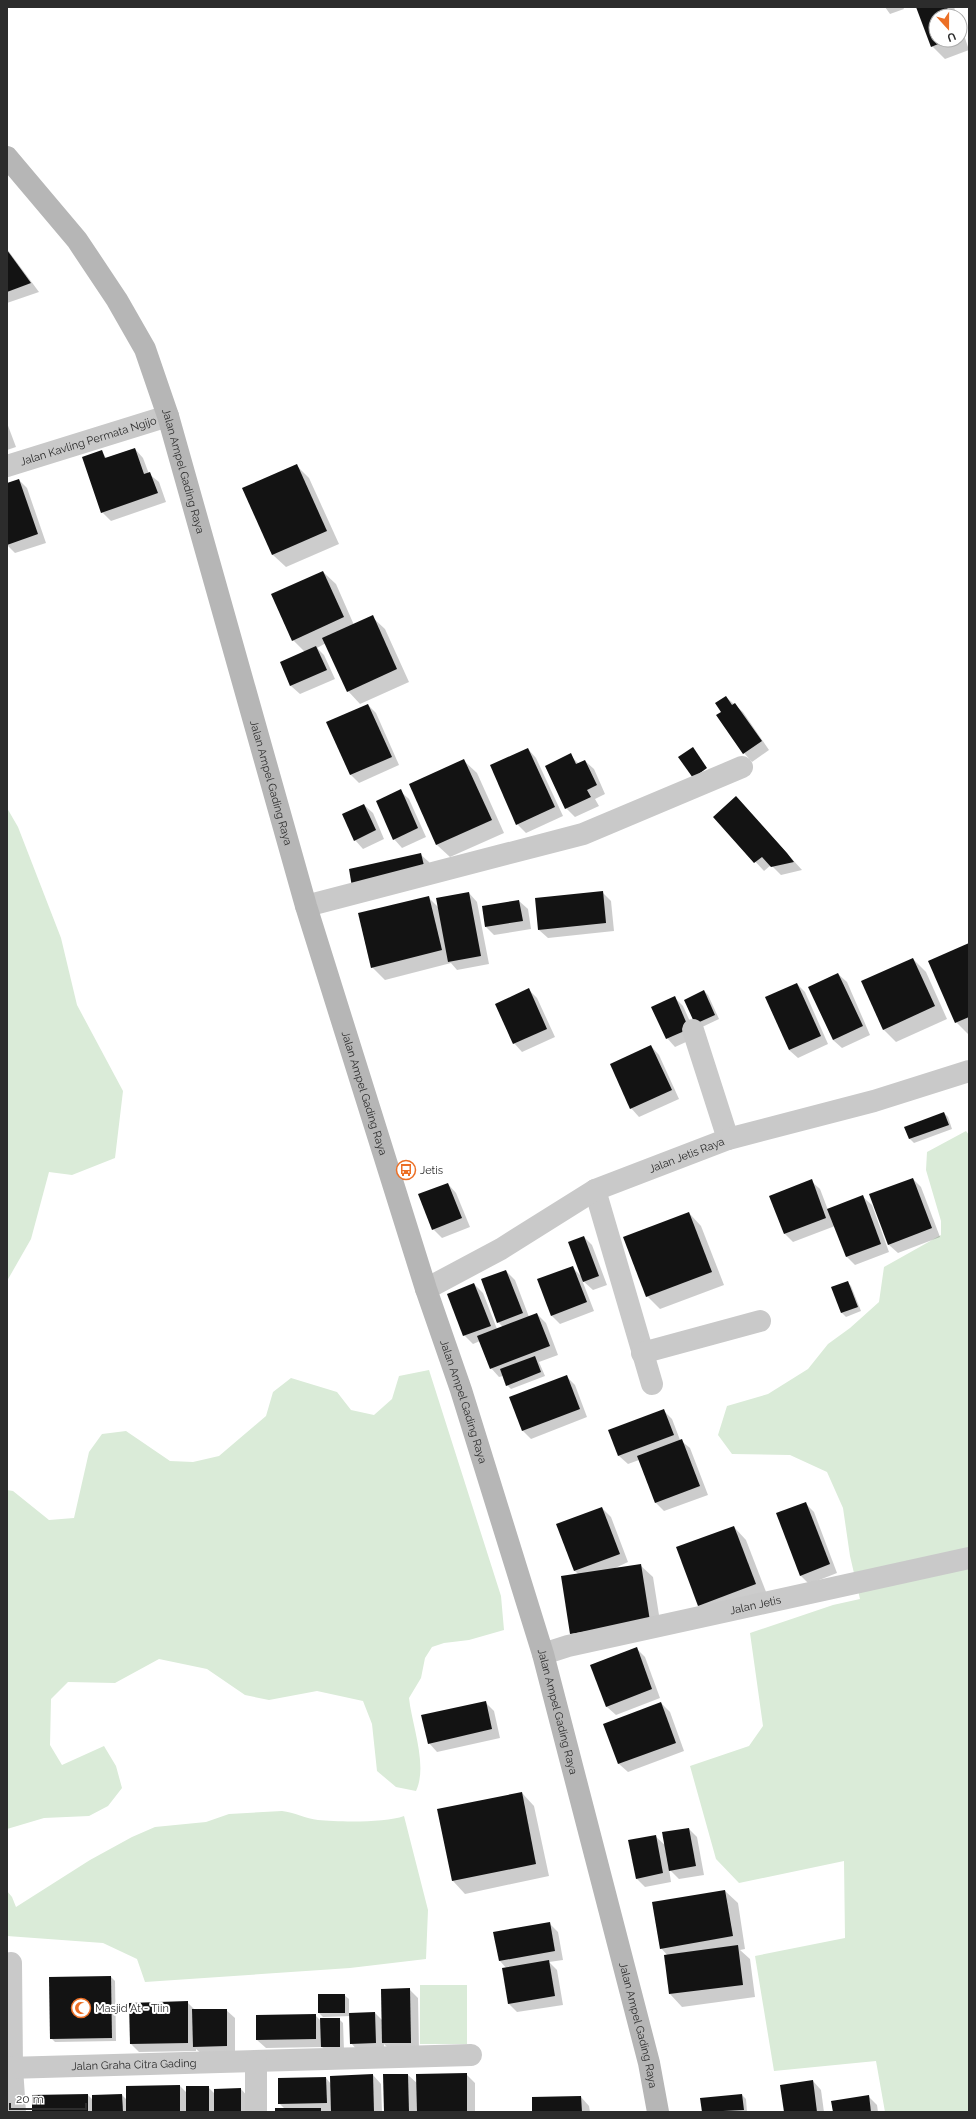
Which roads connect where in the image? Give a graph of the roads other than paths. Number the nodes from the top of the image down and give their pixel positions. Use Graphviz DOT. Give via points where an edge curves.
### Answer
graph roads {
  1 [pos="7,157"];
  2 [pos="168,416"];
  3 [pos="7,466"];
  4 [pos="742,767"];
  5 [pos="306,906"];
  6 [pos="693,1030"];
  7 [pos="969,1071"];
  8 [pos="728,1139"];
  9 [pos="596,1190"];
  10 [pos="426,1289"];
  11 [pos="760,1321"];
  12 [pos="642,1352"];
  13 [pos="652,1384"];
  14 [pos="969,1558"];
  15 [pos="543,1654"];
  16 [pos="11,1963"];
  17 [pos="471,2055"];
  18 [pos="256,2061"];
  19 [pos="10,2068"];
  20 [pos="15,2112"];
  21 [pos="256,2112"];
  22 [pos="658,2112"];
  1 -- 2 [label="main road, Jalan Ampel Gading Raya" via="77,240 117,300 145,348"];
  2 -- 3 [label="street, Jalan Kavling Permata Ngijo"];
  2 -- 5 [label="main road, Jalan Ampel Gading Raya"];
  4 -- 5 [label="street" via="583,834"];
  5 -- 10 [label="main road, Jalan Ampel Gading Raya"];
  6 -- 8 [label="street"];
  7 -- 8 [label="street, Jalan Jetis Raya" via="874,1101"];
  8 -- 9 [label="street, Jalan Jetis Raya"];
  9 -- 10 [label="street, Jalan Jetis Raya" via="501,1249"];
  9 -- 12 [label="street"];
  10 -- 15 [label="main road, Jalan Ampel Gading Raya" via="461,1390"];
  11 -- 12 [label="street"];
  12 -- 13 [label="street"];
  14 -- 15 [label="street, Jalan Jetis" via="568,1646"];
  15 -- 22 [label="main road, Jalan Ampel Gading Raya" via="649,2063"];
  16 -- 19 [label="street"];
  17 -- 18 [label="street, Jalan Graha Citra Gading"];
  18 -- 19 [label="street, Jalan Graha Citra Gading"];
  18 -- 21 [label="street"];
  19 -- 20 [label="street"];
}
